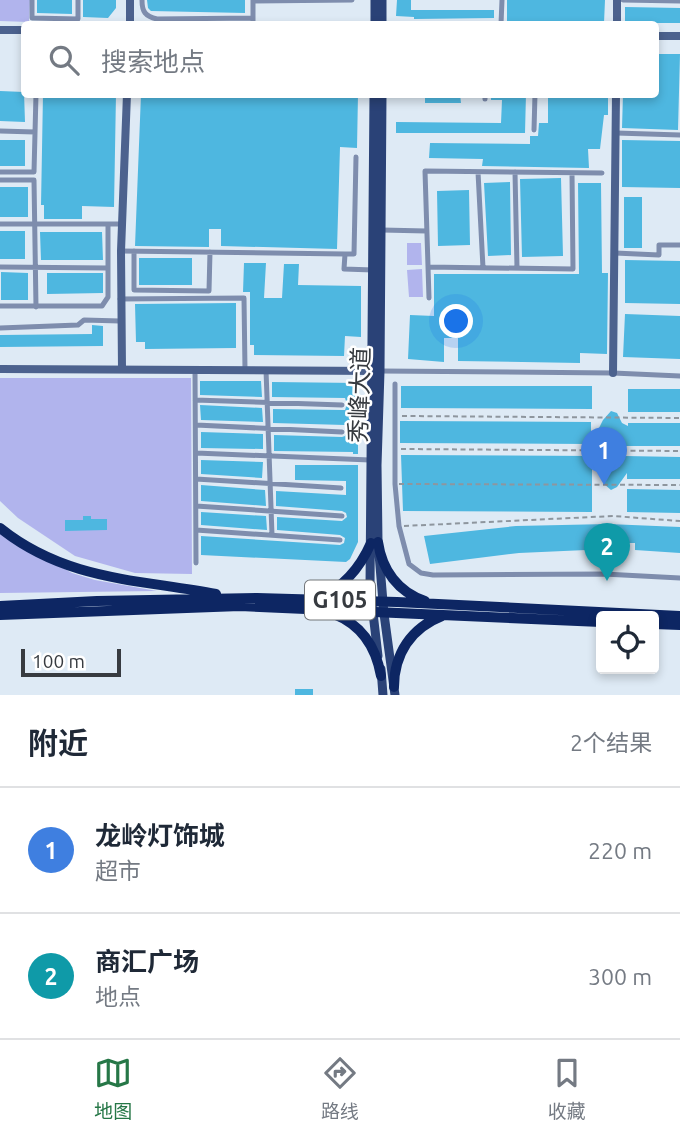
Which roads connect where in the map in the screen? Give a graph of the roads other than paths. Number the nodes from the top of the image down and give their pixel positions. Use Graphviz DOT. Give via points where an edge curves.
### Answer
graph roads {
  1 [pos="32,0"];
  2 [pos="78,0"];
  3 [pos="130,0"];
  4 [pos="142,0"];
  5 [pos="352,0"];
  6 [pos="375,0"];
  7 [pos="382,0"];
  8 [pos="502,0"];
  9 [pos="617,0"];
  10 [pos="623,0"];
  11 [pos="253,1"];
  12 [pos="680,1"];
  13 [pos="130,21"];
  14 [pos="253,21"];
  15 [pos="375,21"];
  16 [pos="382,21"];
  17 [pos="501,21"];
  18 [pos="617,21"];
  19 [pos="0,30"];
  20 [pos="21,30"];
  21 [pos="659,36"];
  22 [pos="680,36"];
  23 [pos="36,98"];
  24 [pos="127,98"];
  25 [pos="374,98"];
  26 [pos="382,98"];
  27 [pos="535,98"];
  28 [pos="616,98"];
  29 [pos="534,130"];
  30 [pos="0,131"];
  31 [pos="35,132"];
  32 [pos="616,133"];
  33 [pos="680,135"];
  34 [pos="356,157"];
  35 [pos="0,172"];
  36 [pos="478,172"];
  37 [pos="515,172"];
  38 [pos="572,173"];
  39 [pos="602,173"];
  40 [pos="0,180"];
  41 [pos="122,223"];
  42 [pos="0,224"];
  43 [pos="35,224"];
  44 [pos="108,224"];
  45 [pos="382,230"];
  46 [pos="426,231"];
  47 [pos="680,245"];
  48 [pos="121,251"];
  49 [pos="134,251"];
  50 [pos="210,252"];
  51 [pos="615,253"];
  52 [pos="345,254"];
  53 [pos="0,267"];
  54 [pos="35,267"];
  55 [pos="428,267"];
  56 [pos="107,268"];
  57 [pos="483,268"];
  58 [pos="517,268"];
  59 [pos="373,270"];
  60 [pos="429,298"];
  61 [pos="120,299"];
  62 [pos="0,306"];
  63 [pos="36,307"];
  64 [pos="120,321"];
  65 [pos="0,328"];
  66 [pos="0,369"];
  67 [pos="122,369"];
  68 [pos="195,370"];
  69 [pos="245,370"];
  70 [pos="266,370"];
  71 [pos="376,371"];
  72 [pos="613,373"];
  73 [pos="680,376"];
  74 [pos="394,384"];
  75 [pos="195,400"];
  76 [pos="267,402"];
  77 [pos="342,405"];
  78 [pos="195,425"];
  79 [pos="268,429"];
  80 [pos="342,432"];
  81 [pos="195,453"];
  82 [pos="269,456"];
  83 [pos="370,460"];
  84 [pos="196,479"];
  85 [pos="270,484"];
  86 [pos="341,488"];
  87 [pos="196,506"];
  88 [pos="271,511"];
  89 [pos="342,516"];
  90 [pos="0,528"];
  91 [pos="196,530"];
  92 [pos="272,535"];
  93 [pos="340,540"];
  94 [pos="375,543"];
  95 [pos="196,563"];
  96 [pos="680,579"];
  97 [pos="240,598"];
  98 [pos="316,599"];
  99 [pos="0,606"];
  100 [pos="377,607"];
  101 [pos="445,610"];
  102 [pos="321,611"];
  103 [pos="0,615"];
  104 [pos="680,616"];
  105 [pos="596,622"];
  106 [pos="659,624"];
  107 [pos="680,625"];
  108 [pos="382,676"];
  109 [pos="395,691"];
  110 [pos="383,695"];
  1 -- 2 [label="street" via="32,18 78,19"];
  3 -- 13 [label="street"];
  4 -- 14 [label="street" via="143,11 157,19"];
  5 -- 11 [label="street"];
  6 -- 15 [label="main road"];
  7 -- 16 [label="main road"];
  8 -- 17 [label="street"];
  9 -- 18 [label="street"];
  10 -- 12 [label="street"];
  11 -- 14 [label="street"];
  19 -- 20 [label="street"];
  21 -- 22 [label="street"];
  23 -- 31 [label="street"];
  24 -- 41 [label="street"];
  25 -- 59 [label="main road, 秀峰大道"];
  26 -- 45 [label="main road, 秀峰大道"];
  27 -- 29 [label="street"];
  28 -- 32 [label="street"];
  30 -- 31 [label="street"];
  31 -- 35 [label="street" via="34,172"];
  32 -- 33 [label="street"];
  32 -- 51 [label="street"];
  34 -- 52 [label="street" via="354,254"];
  36 -- 37 [label="street"];
  36 -- 46 [label="street" via="425,171"];
  36 -- 57 [label="street"];
  37 -- 38 [label="street"];
  37 -- 58 [label="street"];
  38 -- 39 [label="street"];
  38 -- 58 [label="street" via="573,269"];
  40 -- 43 [label="street" via="34,180"];
  41 -- 44 [label="street"];
  41 -- 48 [label="street"];
  42 -- 43 [label="street"];
  43 -- 44 [label="street"];
  43 -- 54 [label="street"];
  44 -- 56 [label="street"];
  45 -- 46 [label="street"];
  45 -- 71 [label="main road, 秀峰大道"];
  46 -- 55 [label="street"];
  47 -- 51 [label="street" via="659,245 659,255"];
  48 -- 49 [label="street"];
  48 -- 61 [label="street"];
  49 -- 50 [label="street"];
  49 -- 50 [label="street" via="134,290 209,291"];
  50 -- 52 [label="street"];
  51 -- 72 [label="street"];
  52 -- 59 [label="street" via="344,268"];
  53 -- 54 [label="street"];
  54 -- 56 [label="street"];
  54 -- 63 [label="street"];
  55 -- 57 [label="street"];
  55 -- 60 [label="street"];
  56 -- 63 [label="street" via="108,297 102,306"];
  57 -- 58 [label="street"];
  59 -- 71 [label="main road, 秀峰大道"];
  61 -- 64 [label="street"];
  61 -- 69 [label="street" via="244,298"];
  62 -- 63 [label="street"];
  64 -- 65 [label="street"];
  64 -- 67 [label="street"];
  66 -- 67 [label="street"];
  67 -- 68 [label="street"];
  68 -- 69 [label="street"];
  68 -- 75 [label="street"];
  69 -- 70 [label="street"];
  70 -- 71 [label="street"];
  70 -- 76 [label="street"];
  71 -- 72 [label="street"];
  71 -- 83 [label="main road, 秀峰大道"];
  71 -- 94 [label="main road, 秀峰大道"];
  72 -- 73 [label="street"];
  74 -- 96 [label="street" via="399,526 409,564 421,573"];
  75 -- 76 [label="street"];
  75 -- 78 [label="street"];
  76 -- 77 [label="street"];
  76 -- 79 [label="street"];
  78 -- 79 [label="street"];
  78 -- 81 [label="street"];
  79 -- 80 [label="street"];
  79 -- 82 [label="street"];
  81 -- 82 [label="street"];
  81 -- 84 [label="street"];
  82 -- 83 [label="street"];
  82 -- 85 [label="street"];
  83 -- 94 [label="main road, 秀峰大道"];
  84 -- 85 [label="street"];
  84 -- 87 [label="street"];
  85 -- 86 [label="street"];
  85 -- 88 [label="street"];
  87 -- 88 [label="street"];
  87 -- 91 [label="street"];
  88 -- 89 [label="street"];
  88 -- 92 [label="street"];
  90 -- 97 [label="highway" via="63,565 98,576"];
  91 -- 92 [label="street"];
  91 -- 95 [label="street"];
  92 -- 93 [label="street"];
  94 -- 98 [label="highway" via="345,581"];
  94 -- 100 [label="main road, 秀峰大道"];
  94 -- 101 [label="highway" via="398,585"];
  97 -- 98 [label="highway, G105"];
  97 -- 99 [label="highway, G105"];
  98 -- 100 [label="highway, G105"];
  100 -- 101 [label="highway, G105"];
  100 -- 102 [label="highway, G105"];
  100 -- 108 [label="main road, 秀峰大道"];
  100 -- 109 [label="main road, 秀峰大道"];
  101 -- 104 [label="highway, G105"];
  101 -- 105 [label="highway, G105"];
  101 -- 109 [label="highway" via="408,641 397,663"];
  102 -- 103 [label="highway, G105" via="240,606"];
  102 -- 108 [label="highway" via="344,618 362,632 376,652"];
  106 -- 107 [label="highway"];
  108 -- 110 [label="main road, 秀峰大道"];
}
